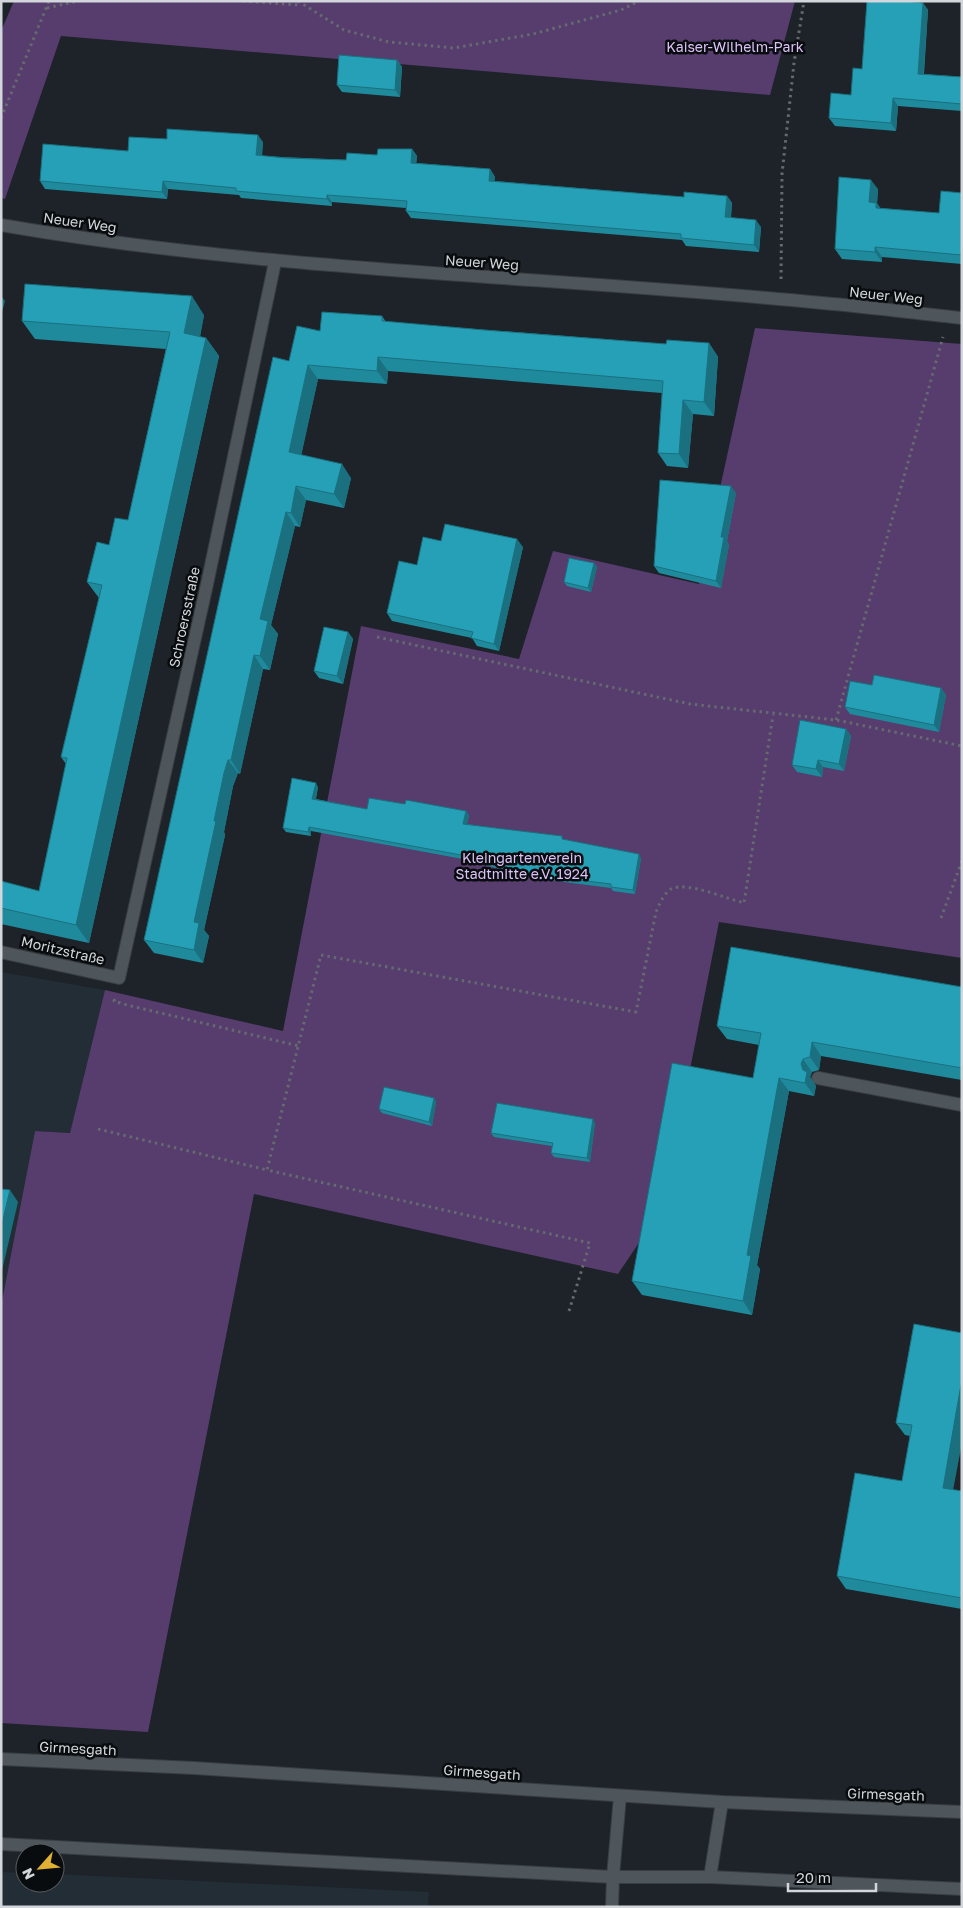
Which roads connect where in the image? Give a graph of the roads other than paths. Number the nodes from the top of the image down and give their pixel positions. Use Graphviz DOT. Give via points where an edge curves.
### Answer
graph roads {
  1 [pos="1,225"];
  2 [pos="275,262"];
  3 [pos="962,318"];
  4 [pos="1,952"];
  5 [pos="119,978"];
  6 [pos="818,1078"];
  7 [pos="962,1105"];
  8 [pos="1,1759"];
  9 [pos="620,1796"];
  10 [pos="722,1802"];
  11 [pos="962,1812"];
  12 [pos="1,1844"];
  13 [pos="614,1877"];
  14 [pos="710,1877"];
  15 [pos="962,1889"];
  16 [pos="612,1907"];
  1 -- 2 [label="street, Neuer Weg"];
  2 -- 3 [label="street, Neuer Weg" via="781,300"];
  2 -- 5 [label="street, Schroersstraße"];
  4 -- 5 [label="street, Moritzstraße"];
  6 -- 7 [label="street"];
  8 -- 9 [label="street, Girmesgath" via="194,1768"];
  9 -- 10 [label="street, Girmesgath"];
  9 -- 13 [label="street"];
  10 -- 11 [label="street, Girmesgath"];
  10 -- 14 [label="street"];
  12 -- 13 [label="street"];
  13 -- 14 [label="street"];
  13 -- 16 [label="street"];
  14 -- 15 [label="street"];
}
